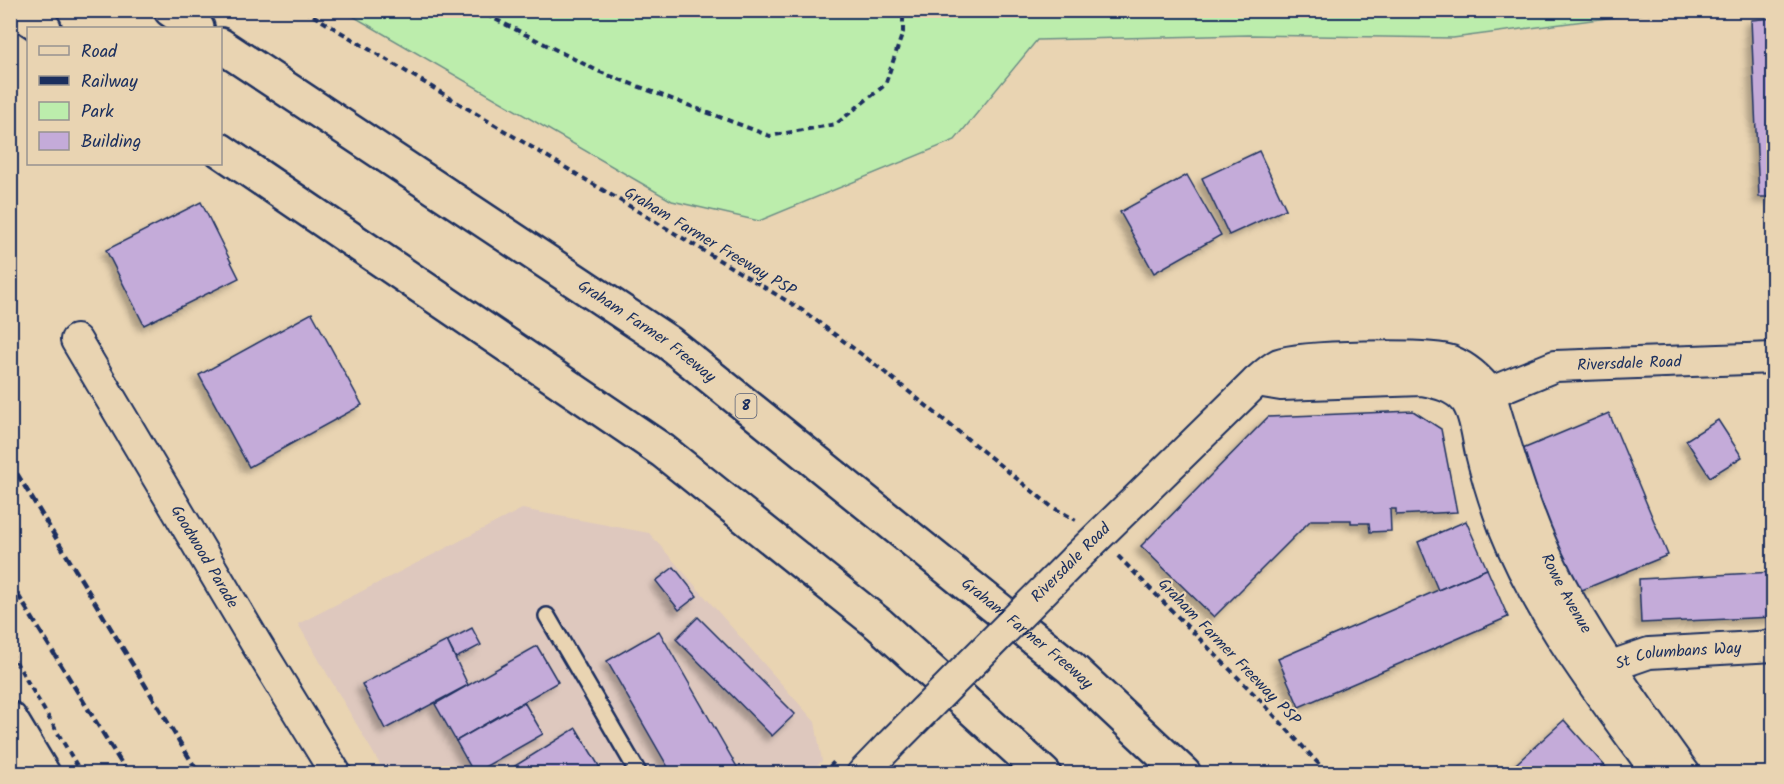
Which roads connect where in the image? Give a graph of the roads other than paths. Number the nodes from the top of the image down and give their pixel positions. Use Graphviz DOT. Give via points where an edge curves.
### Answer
graph roads {
  1 [pos="17,10"];
  2 [pos="171,10"];
  3 [pos="42,27"];
  4 [pos="196,27"];
  5 [pos="222,46"];
  6 [pos="222,151"];
  7 [pos="76,340"];
  8 [pos="1773,358"];
  9 [pos="1478,398"];
  10 [pos="547,616"];
  11 [pos="1773,646"];
  12 [pos="1597,670"];
  13 [pos="10,719"];
  14 [pos="44,774"];
  15 [pos="336,774"];
  16 [pos="639,774"];
  17 [pos="862,774"];
  18 [pos="1044,774"];
  19 [pos="1184,774"];
  20 [pos="1658,774"];
  21 [pos="1685,774"];
  1 -- 3 [label="main road"];
  2 -- 4 [label="main road"];
  5 -- 19 [label="main road, Graham Farmer Freeway / 8" via="669,343 1071,668"];
  6 -- 18 [label="main road" via="663,451 879,624"];
  7 -- 15 [label="street, Goodwood Parade"];
  8 -- 9 [label="street, Riversdale Road" via="1555,366"];
  9 -- 12 [label="street, Rowe Avenue" via="1504,527 1537,596"];
  9 -- 17 [label="street, Riversdale Road, bridge" via="1422,380 1281,385 1257,381"];
  10 -- 16 [label="lane"];
  11 -- 12 [label="street, St Columbans Way" via="1649,653"];
  12 -- 20 [label="street, Rowe Avenue"];
  12 -- 21 [label="street, Rowe Avenue"];
  13 -- 14 [label="main road"];
}
